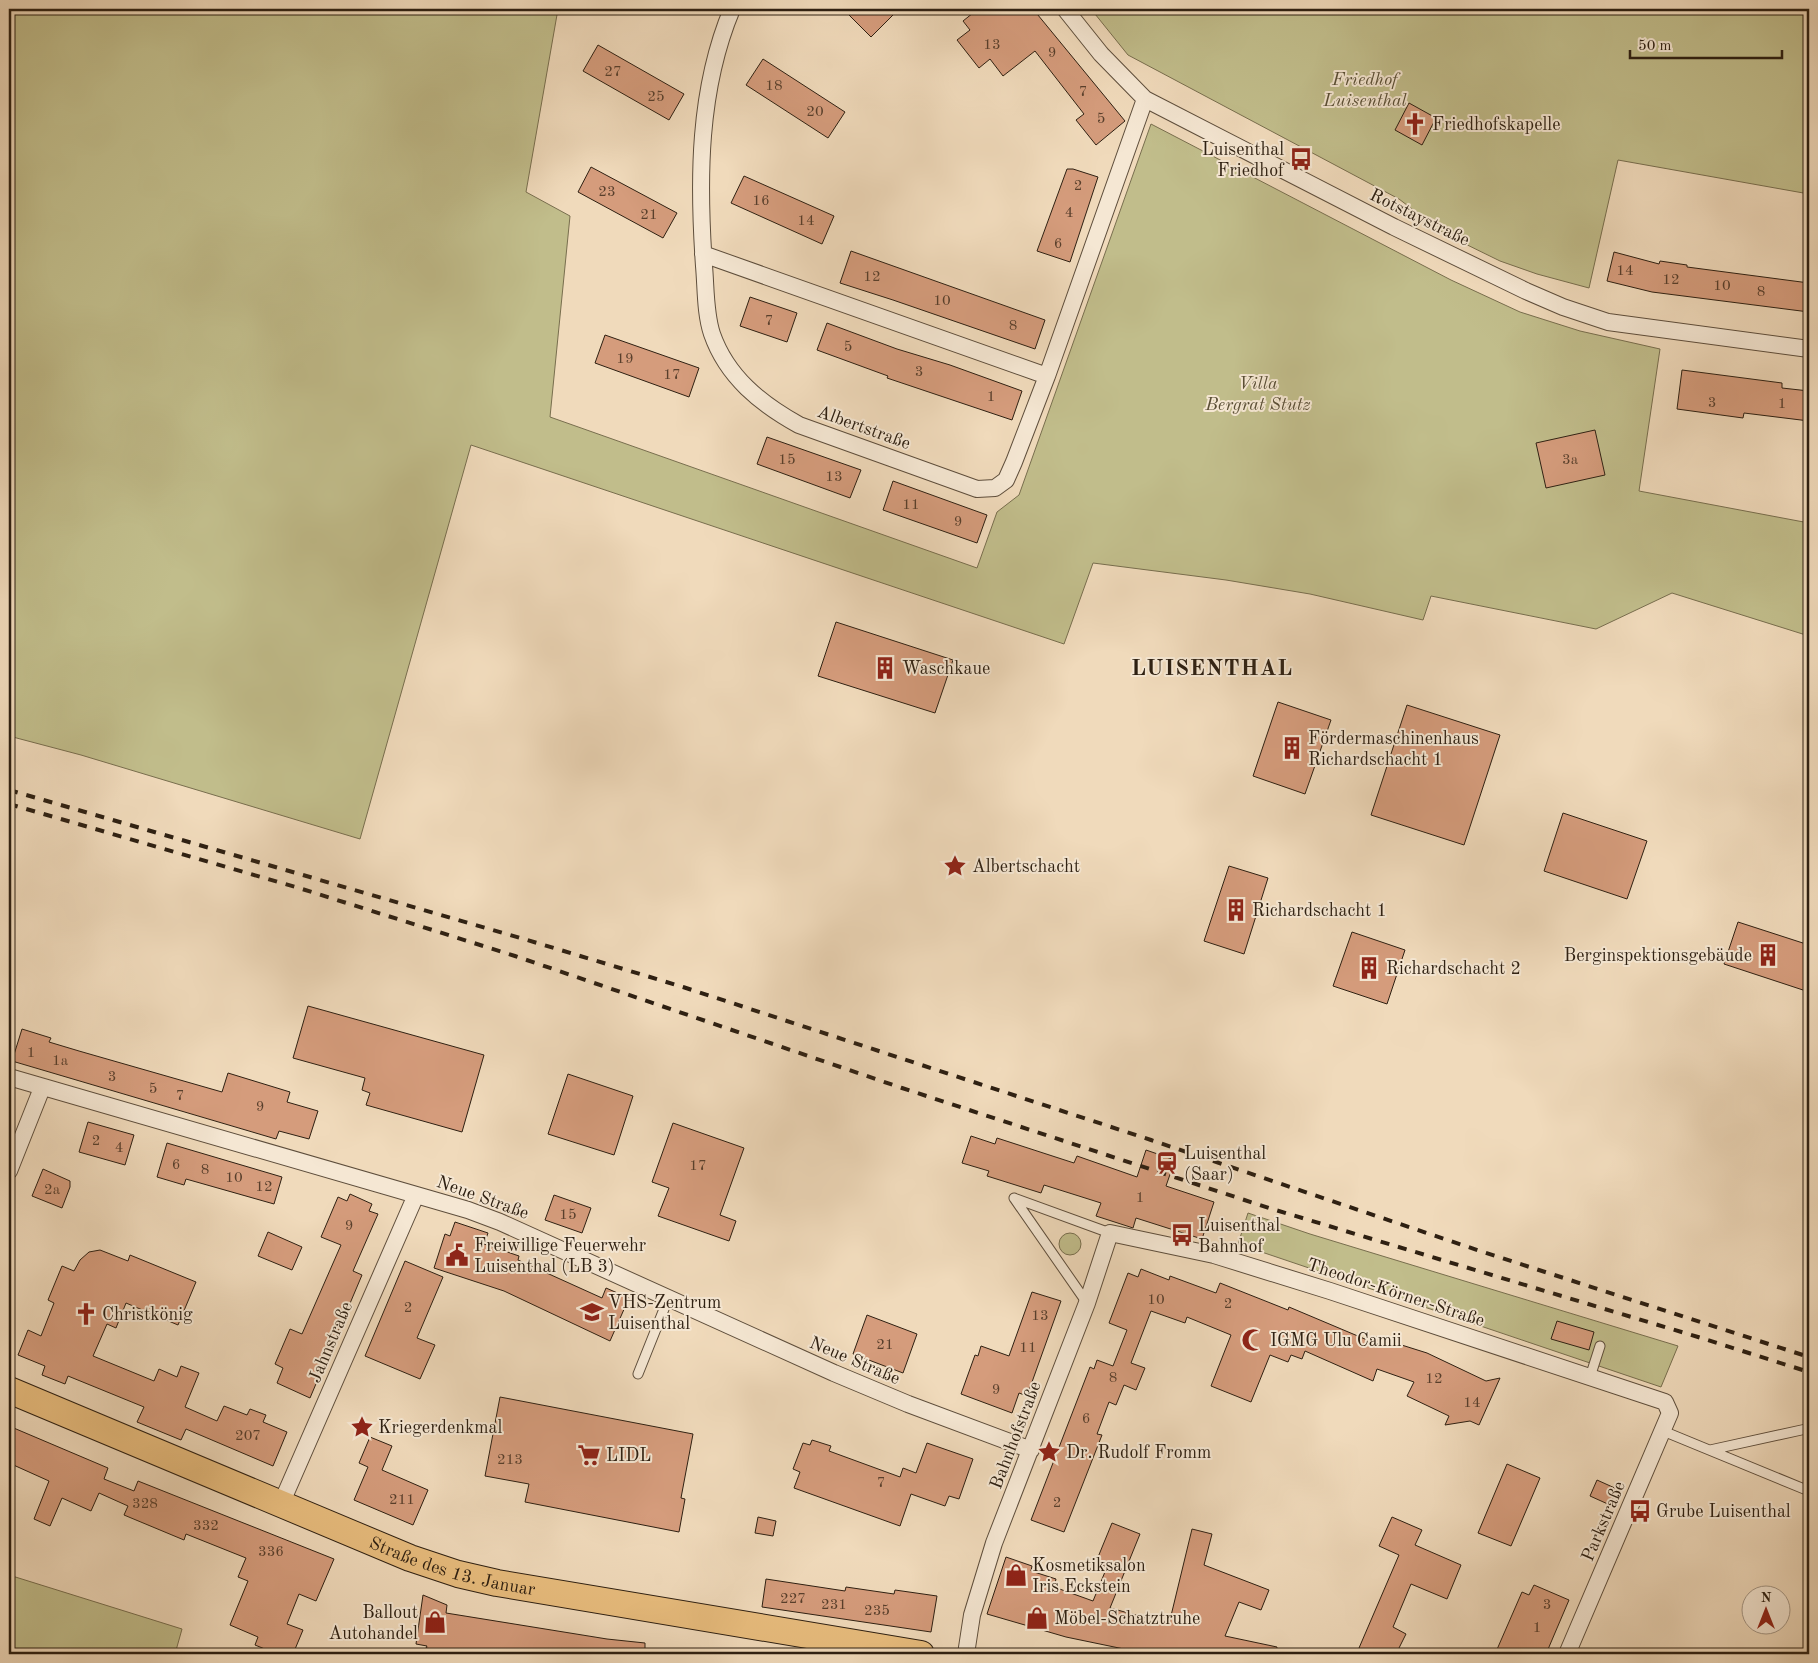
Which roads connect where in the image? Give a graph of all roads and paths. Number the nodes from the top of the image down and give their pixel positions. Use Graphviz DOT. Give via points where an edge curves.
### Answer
graph roads {
  1 [pos="732,9"];
  2 [pos="1065,9"];
  3 [pos="1145,99"];
  4 [pos="704,254"];
  5 [pos="1809,349"];
  6 [pos="1047,376"];
  7 [pos="9,1077"];
  8 [pos="42,1088"];
  9 [pos="9,1171"];
  10 [pos="416,1195"];
  11 [pos="1110,1233"];
  12 [pos="668,1299"];
  13 [pos="1088,1303"];
  14 [pos="1600,1346"];
  15 [pos="638,1374"];
  16 [pos="1590,1377"];
  17 [pos="9,1390"];
  18 [pos="1665,1402"];
  19 [pos="1809,1430"];
  20 [pos="1663,1431"];
  21 [pos="1031,1450"];
  22 [pos="1710,1450"];
  23 [pos="1809,1491"];
  24 [pos="281,1504"];
  25 [pos="921,1654"];
  26 [pos="966,1654"];
  27 [pos="1567,1654"];
  1 -- 4 [label="street, Albertstraße" via="716,54 707,98 702,142"];
  2 -- 3 [label="street, Rotstaystraße" via="1101,54"];
  3 -- 5 [label="street, Rotstaystraße" via="1394,227 1563,307 1608,322"];
  3 -- 6 [label="street, Albertstraße"];
  4 -- 6 [label="street"];
  4 -- 6 [label="street, Albertstraße" via="712,334 739,380 757,399 800,425 977,489 995,488 1006,480"];
  7 -- 8 [label="street, Neue Straße"];
  8 -- 9 [label="street"];
  8 -- 10 [label="street, Neue Straße"];
  10 -- 12 [label="street, Neue Straße" via="500,1222"];
  10 -- 24 [label="street, Jahnstraße"];
  11 -- 13 [label="street, Bahnhofstraße"];
  11 -- 13 [label="lane" via="1014,1198"];
  11 -- 16 [label="street, Theodor-Körner-Straße" via="1214,1255"];
  12 -- 15 [label="lane"];
  12 -- 21 [label="street, Neue Straße" via="898,1400"];
  13 -- 21 [label="street, Bahnhofstraße"];
  14 -- 16 [label="lane"];
  16 -- 18 [label="street, Theodor-Körner-Straße"];
  17 -- 24 [label="main road, Straße des 13. Januar"];
  18 -- 20 [label="street, Parkstraße" via="1670,1413"];
  19 -- 22 [label="lane"];
  20 -- 22 [label="lane"];
  20 -- 27 [label="street, Parkstraße"];
  21 -- 26 [label="street, Bahnhofstraße" via="994,1543 972,1616"];
  22 -- 23 [label="lane"];
  24 -- 25 [label="main road, Straße des 13. Januar" via="410,1558 458,1574"];
}
